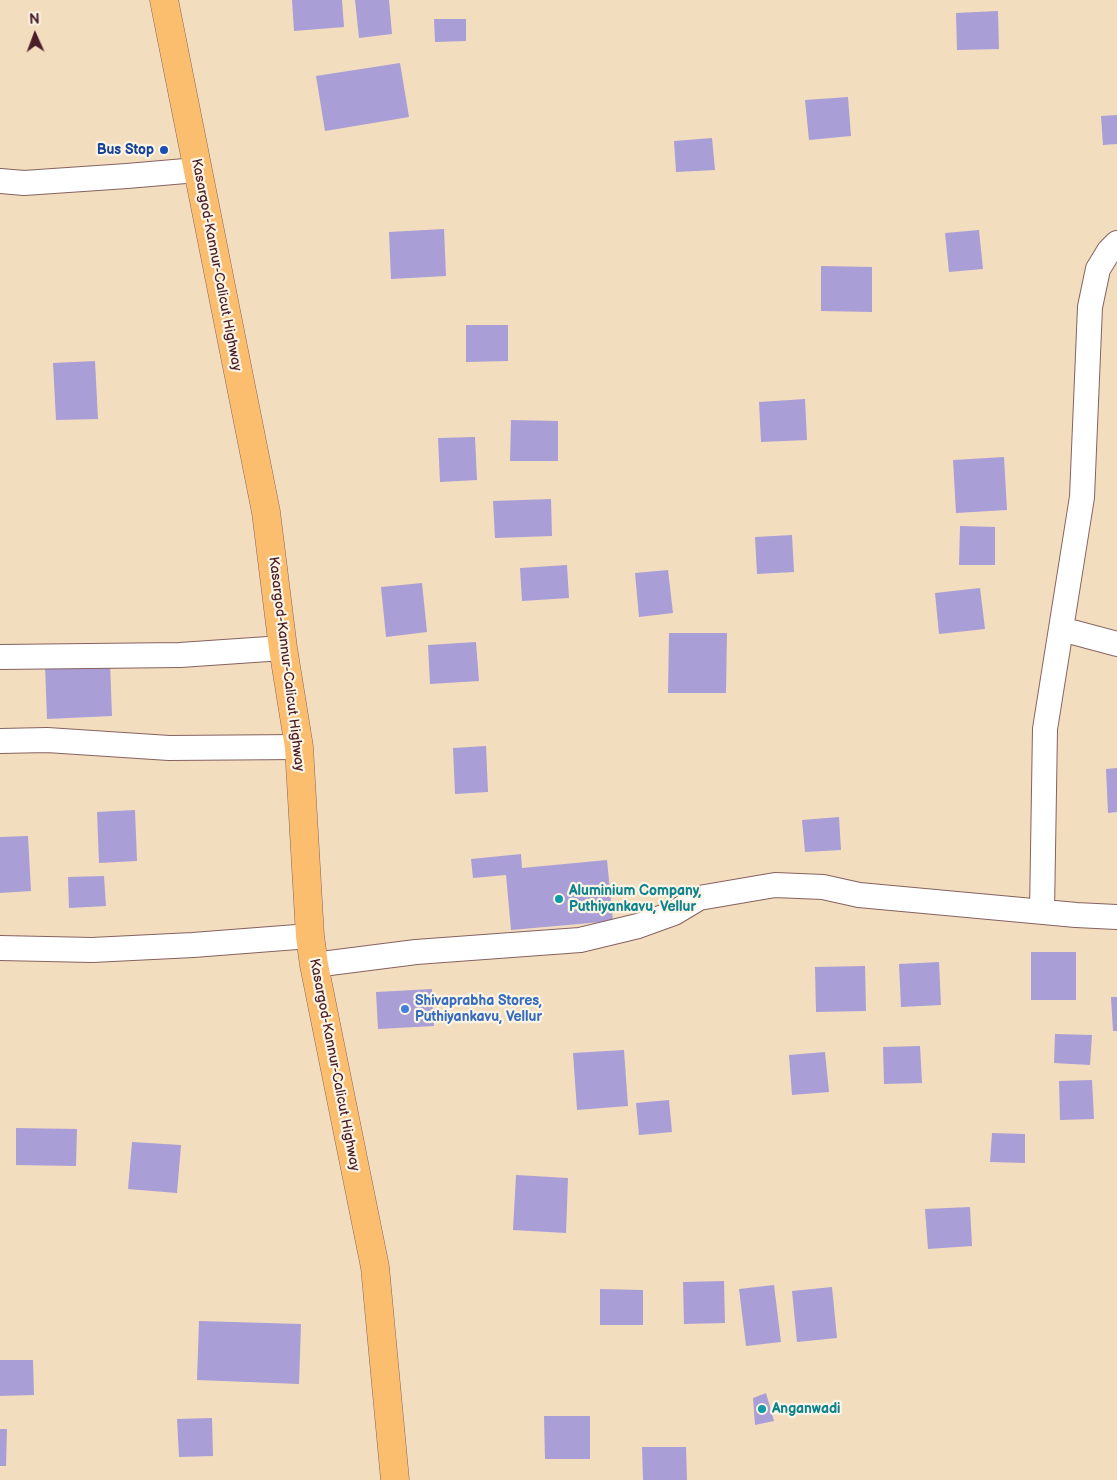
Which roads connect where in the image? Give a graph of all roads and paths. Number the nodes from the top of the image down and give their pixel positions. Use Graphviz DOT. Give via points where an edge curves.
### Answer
graph roads {
  1 [pos="164,0"];
  2 [pos="197,170"];
  3 [pos="0,181"];
  4 [pos="1117,243"];
  5 [pos="1061,629"];
  6 [pos="1117,644"];
  7 [pos="283,648"];
  8 [pos="0,656"];
  9 [pos="0,741"];
  10 [pos="299,747"];
  11 [pos="1042,912"];
  12 [pos="1117,917"];
  13 [pos="310,936"];
  14 [pos="0,948"];
  15 [pos="314,965"];
  16 [pos="394,1480"];
  1 -- 2 [label="highway, Kasargod-Kannur-Calicut Highway"];
  2 -- 3 [label="street" via="34,182"];
  2 -- 7 [label="highway, Kasargod-Kannur-Calicut Highway" via="266,512"];
  4 -- 5 [label="street" via="1098,269 1090,307 1082,497"];
  5 -- 6 [label="street"];
  5 -- 11 [label="street" via="1045,729"];
  7 -- 8 [label="street" via="180,655"];
  7 -- 10 [label="highway, Kasargod-Kannur-Calicut Highway"];
  9 -- 10 [label="street" via="47,740 170,748"];
  10 -- 13 [label="highway, Kasargod-Kannur-Calicut Highway"];
  11 -- 12 [label="street"];
  11 -- 15 [label="street" via="859,895 823,887 775,885 699,898 674,913 638,926 580,940 416,952"];
  13 -- 14 [label="street" via="92,950"];
  13 -- 15 [label="highway, Kasargod-Kannur-Calicut Highway"];
  15 -- 16 [label="highway, Kasargod-Kannur-Calicut Highway" via="375,1267"];
}
